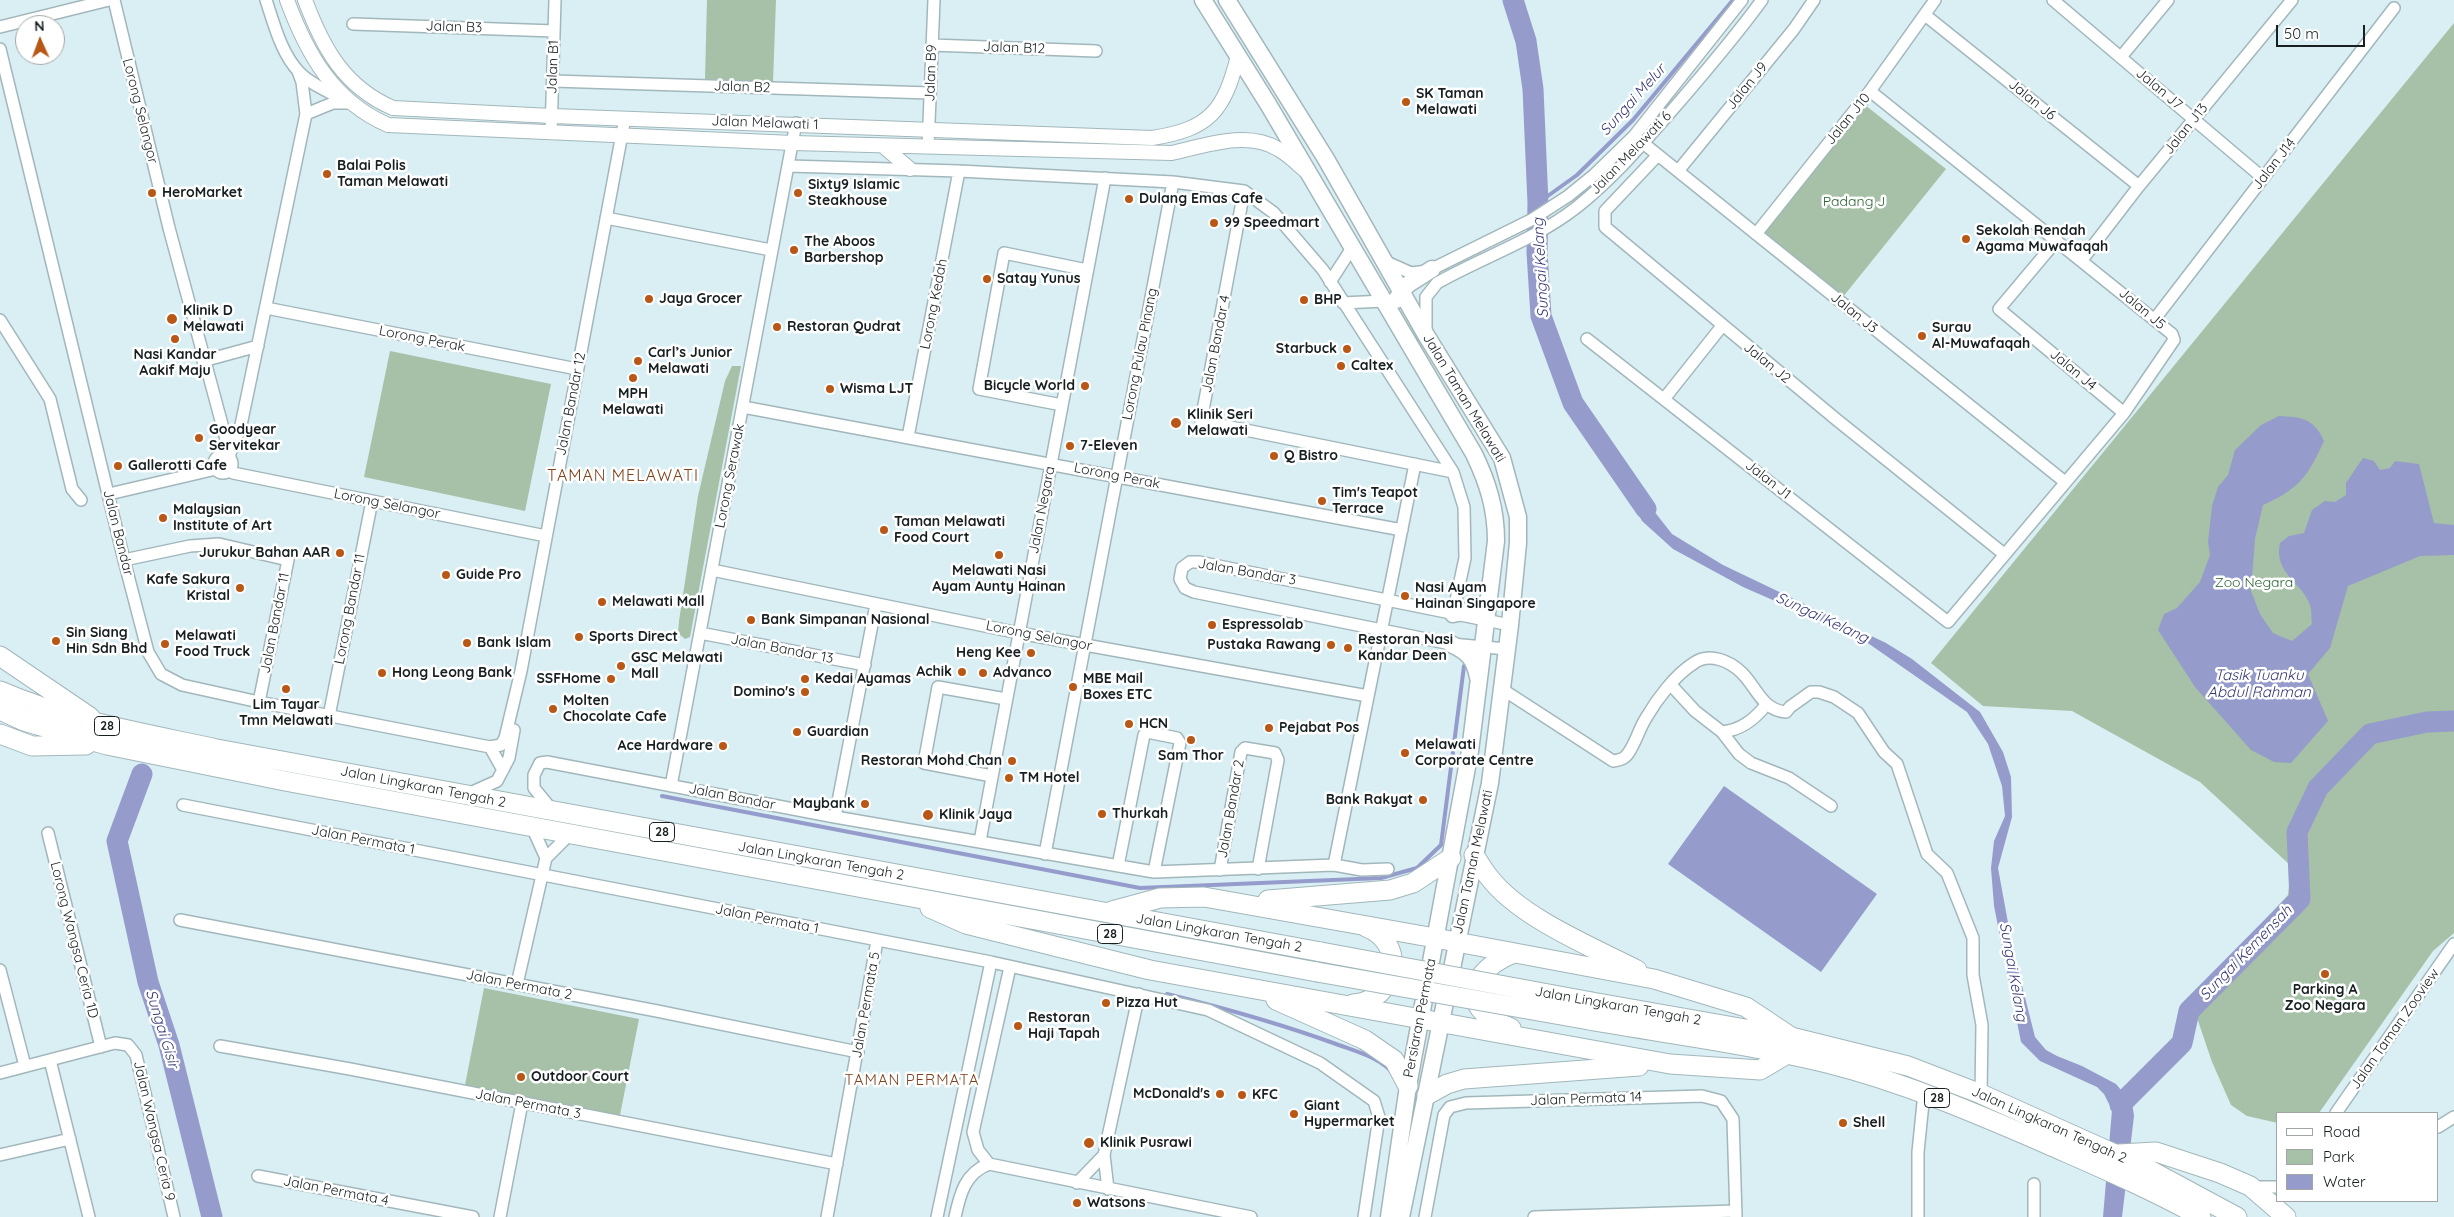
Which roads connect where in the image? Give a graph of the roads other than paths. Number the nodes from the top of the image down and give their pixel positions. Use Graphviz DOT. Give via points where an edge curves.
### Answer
graph roads {
  1 [pos="109,0"];
  2 [pos="114,0"];
  3 [pos="266,0"];
  4 [pos="287,0"];
  5 [pos="305,0"];
  6 [pos="555,0"];
  7 [pos="934,0"];
  8 [pos="1202,0"];
  9 [pos="1227,0"];
  10 [pos="1742,0"];
  11 [pos="1762,0"];
  12 [pos="1814,0"];
  13 [pos="1935,0"];
  14 [pos="2055,0"];
  15 [pos="2168,0"];
  16 [pos="2292,0"];
  17 [pos="2394,8"];
  18 [pos="1925,15"];
  19 [pos="353,24"];
  20 [pos="0,27"];
  21 [pos="554,31"];
  22 [pos="932,45"];
  23 [pos="0,49"];
  24 [pos="1096,50"];
  25 [pos="1238,56"];
  26 [pos="2121,57"];
  27 [pos="298,71"];
  28 [pos="553,81"];
  29 [pos="1870,91"];
  30 [pos="930,93"];
  31 [pos="350,103"];
  32 [pos="306,114"];
  33 [pos="552,116"];
  34 [pos="625,118"];
  35 [pos="2194,118"];
  36 [pos="796,123"];
  37 [pos="929,128"];
  38 [pos="551,134"];
  39 [pos="621,136"];
  40 [pos="793,143"];
  41 [pos="1643,143"];
  42 [pos="883,146"];
  43 [pos="928,147"];
  44 [pos="1658,155"];
  45 [pos="789,166"];
  46 [pos="910,170"];
  47 [pos="959,171"];
  48 [pos="1678,171"];
  49 [pos="1310,175"];
  50 [pos="1105,178"];
  51 [pos="2263,178"];
  52 [pos="1173,182"];
  53 [pos="2140,186"];
  54 [pos="1244,191"];
  55 [pos="606,218"];
  56 [pos="1756,234"];
  57 [pos="2057,240"];
  58 [pos="1352,248"];
  59 [pos="771,250"];
  60 [pos="2082,260"];
  61 [pos="1384,261"];
  62 [pos="1432,269"];
  63 [pos="1087,270"];
  64 [pos="1330,282"];
  65 [pos="1401,291"];
  66 [pos="1384,301"];
  67 [pos="1343,303"];
  68 [pos="266,308"];
  69 [pos="1394,319"];
  70 [pos="2154,320"];
  71 [pos="0,321"];
  72 [pos="1722,326"];
  73 [pos="1426,335"];
  74 [pos="1587,339"];
  75 [pos="258,346"];
  76 [pos="203,361"];
  77 [pos="578,369"];
  78 [pos="1664,399"];
  79 [pos="1062,405"];
  80 [pos="743,407"];
  81 [pos="2124,413"];
  82 [pos="908,437"];
  83 [pos="230,456"];
  84 [pos="1051,464"];
  85 [pos="1415,464"];
  86 [pos="216,469"];
  87 [pos="229,470"];
  88 [pos="1453,472"];
  89 [pos="1117,476"];
  90 [pos="2065,482"];
  91 [pos="109,494"];
  92 [pos="81,500"];
  93 [pos="372,501"];
  94 [pos="1402,530"];
  95 [pos="546,536"];
  96 [pos="2004,554"];
  97 [pos="124,560"];
  98 [pos="712,570"];
  99 [pos="1388,599"];
  100 [pos="1489,600"];
  101 [pos="876,604"];
  102 [pos="1453,614"];
  103 [pos="1486,621"];
  104 [pos="1948,622"];
  105 [pos="1510,625"];
  106 [pos="1382,630"];
  107 [pos="700,633"];
  108 [pos="1019,633"];
  109 [pos="1451,644"];
  110 [pos="1085,645"];
  111 [pos="1483,646"];
  112 [pos="1507,649"];
  113 [pos="0,656"];
  114 [pos="864,665"];
  115 [pos="521,671"];
  116 [pos="1479,682"];
  117 [pos="1671,685"];
  118 [pos="1502,689"];
  119 [pos="0,691"];
  120 [pos="1368,696"];
  121 [pos="1006,699"];
  122 [pos="259,702"];
  123 [pos="1766,705"];
  124 [pos="0,710"];
  125 [pos="329,716"];
  126 [pos="100,724"];
  127 [pos="1722,732"];
  128 [pos="2,738"];
  129 [pos="107,745"];
  130 [pos="496,746"];
  131 [pos="503,770"];
  132 [pos="992,776"];
  133 [pos="671,786"];
  134 [pos="465,796"];
  135 [pos="183,805"];
  136 [pos="1831,806"];
  137 [pos="554,812"];
  138 [pos="835,817"];
  139 [pos="532,827"];
  140 [pos="48,834"];
  141 [pos="570,834"];
  142 [pos="980,841"];
  143 [pos="1045,854"];
  144 [pos="1474,855"];
  145 [pos="546,858"];
  146 [pos="1451,858"];
  147 [pos="1334,865"];
  148 [pos="1118,866"];
  149 [pos="1258,869"];
  150 [pos="1388,869"];
  151 [pos="1220,870"];
  152 [pos="1154,872"];
  153 [pos="542,874"];
  154 [pos="902,895"];
  155 [pos="1242,903"];
  156 [pos="1105,913"];
  157 [pos="180,920"];
  158 [pos="1357,924"];
  159 [pos="1435,938"];
  160 [pos="877,941"];
  161 [pos="1456,942"];
  162 [pos="2454,944"];
  163 [pos="1514,953"];
  164 [pos="991,962"];
  165 [pos="1010,967"];
  166 [pos="0,970"];
  167 [pos="1654,978"];
  168 [pos="517,984"];
  169 [pos="1247,987"];
  170 [pos="1139,994"];
  171 [pos="1344,1005"];
  172 [pos="1590,1011"];
  173 [pos="1420,1019"];
  174 [pos="1441,1022"];
  175 [pos="1535,1039"];
  176 [pos="101,1046"];
  177 [pos="220,1046"];
  178 [pos="1789,1046"];
  179 [pos="858,1052"];
  180 [pos="50,1060"];
  181 [pos="1670,1064"];
  182 [pos="25,1066"];
  183 [pos="0,1073"];
  184 [pos="1408,1086"];
  185 [pos="1924,1093"];
  186 [pos="1982,1094"];
  187 [pos="1428,1095"];
  188 [pos="522,1103"];
  189 [pos="2337,1112"];
  190 [pos="2454,1117"];
  191 [pos="2439,1126"];
  192 [pos="70,1139"];
  193 [pos="0,1155"];
  194 [pos="1104,1155"];
  195 [pos="836,1164"];
  196 [pos="989,1164"];
  197 [pos="2148,1169"];
  198 [pos="258,1176"];
  199 [pos="1078,1183"];
  200 [pos="2034,1184"];
  201 [pos="2250,1186"];
  202 [pos="2276,1187"];
  203 [pos="1108,1189"];
  204 [pos="2284,1202"];
  205 [pos="1736,1214"];
  206 [pos="86,1216"];
  207 [pos="174,1217"];
  208 [pos="472,1217"];
  209 [pos="500,1217"];
  210 [pos="827,1217"];
  211 [pos="937,1217"];
  212 [pos="955,1217"];
  213 [pos="1251,1217"];
  214 [pos="1364,1217"];
  215 [pos="1389,1217"];
  216 [pos="1402,1217"];
  217 [pos="1425,1217"];
  218 [pos="1534,1217"];
  219 [pos="1918,1217"];
  220 [pos="2034,1217"];
  221 [pos="2201,1217"];
  222 [pos="2237,1217"];
  223 [pos="2286,1217"];
  1 -- 20 [label="street"];
  2 -- 76 [label="street, Lorong Selangor"];
  3 -- 27 [label="street" via="279,39"];
  4 -- 31 [label="street, Jalan Melawati 1" via="311,55"];
  5 -- 33 [label="street, Jalan Melawati 1" via="327,50 359,90 393,108"];
  6 -- 21 [label="street, Jalan B1"];
  7 -- 22 [label="street, Jalan B9"];
  8 -- 25 [label="main road, Jalan Taman Melawati"];
  9 -- 61 [label="main road, Jalan Taman Melawati"];
  10 -- 62 [label="street, Jalan Melawati 6" via="1634,136 1568,196 1531,220"];
  11 -- 41 [label="street, Jalan Melawati 6" via="1730,45"];
  12 -- 48 [label="street, Jalan J9"];
  13 -- 18 [label="street, Jalan J10"];
  14 -- 26 [label="street, Jalan J7"];
  15 -- 26 [label="street"];
  16 -- 35 [label="street, Jalan J13"];
  17 -- 51 [label="street, Jalan J14"];
  18 -- 29 [label="street, Jalan J10"];
  18 -- 53 [label="street, Jalan J6"];
  19 -- 21 [label="street, Jalan B3"];
  21 -- 28 [label="street, Jalan B1"];
  22 -- 24 [label="street, Jalan B12"];
  22 -- 30 [label="street, Jalan B9"];
  23 -- 91 [label="street, Jalan Bandar"];
  25 -- 37 [label="street, Jalan Melawati 1" via="1230,89 1222,104 1191,128 1172,134 1152,138"];
  25 -- 49 [label="main road, Jalan Taman Melawati"];
  26 -- 35 [label="street, Jalan J7"];
  27 -- 31 [label="street"];
  27 -- 32 [label="street, Lorong Selangor"];
  28 -- 30 [label="street, Jalan B2"];
  28 -- 33 [label="street, Jalan B1"];
  29 -- 56 [label="street, Jalan J10"];
  29 -- 57 [label="street, Jalan J5"];
  30 -- 37 [label="street, Jalan B9"];
  31 -- 32 [label="street" via="333,103"];
  31 -- 38 [label="street, Jalan Melawati 1" via="366,116 388,125"];
  32 -- 68 [label="street, Lorong Selangor"];
  33 -- 34 [label="street, Jalan Melawati 1"];
  33 -- 38 [label="street, Jalan B1"];
  34 -- 36 [label="street, Jalan Melawati 1"];
  34 -- 39 [label="street, Jalan Bandar 12"];
  35 -- 51 [label="street, Jalan J7"];
  35 -- 53 [label="street, Jalan J13"];
  36 -- 37 [label="street, Jalan Melawati 1"];
  36 -- 40 [label="street, Lorong Serawak"];
  37 -- 43 [label="street, Jalan B9"];
  38 -- 39 [label="street, Jalan Melawati 1"];
  39 -- 40 [label="street, Jalan Melawati 1"];
  39 -- 55 [label="street, Jalan Bandar 12"];
  40 -- 42 [label="street, Jalan Melawati 1"];
  40 -- 45 [label="street, Lorong Serawak"];
  41 -- 44 [label="street, Jalan J3"];
  41 -- 73 [label="street, Jalan Melawati 6" via="1613,176 1576,208 1537,234 1437,283 1426,297"];
  42 -- 43 [label="street, Jalan Melawati 1"];
  42 -- 46 [label="street"];
  43 -- 49 [label="street, Jalan Melawati 1" via="1172,153 1230,140 1255,140 1278,148"];
  44 -- 48 [label="street, Jalan J3"];
  44 -- 72 [label="street, Jalan J2" via="1605,212 1605,228"];
  45 -- 46 [label="street"];
  45 -- 59 [label="street, Lorong Serawak"];
  46 -- 47 [label="street"];
  47 -- 50 [label="street"];
  47 -- 82 [label="street, Lorong Kedah"];
  48 -- 56 [label="street, Jalan J3"];
  49 -- 58 [label="main road, Jalan Taman Melawati"];
  50 -- 52 [label="street"];
  50 -- 63 [label="street, Jalan Negara"];
  51 -- 70 [label="street, Jalan J14"];
  52 -- 54 [label="street"];
  52 -- 89 [label="street, Lorong Pulau Pinang"];
  53 -- 60 [label="street, Jalan J13"];
  54 -- 64 [label="street" via="1274,213"];
  54 -- 85 [label="street, Jalan Bandar 4" via="1201,421"];
  55 -- 59 [label="street"];
  55 -- 77 [label="street, Jalan Bandar 12"];
  56 -- 90 [label="street, Jalan J3"];
  57 -- 60 [label="street, Jalan J5"];
  57 -- 81 [label="street, Jalan J4" via="1999,309"];
  58 -- 64 [label="street"];
  58 -- 66 [label="main road, Jalan Taman Melawati"];
  59 -- 80 [label="street, Lorong Serawak"];
  60 -- 70 [label="street, Jalan J5"];
  61 -- 62 [label="street, Jalan Melawati 6" via="1411,273"];
  61 -- 65 [label="main road, Jalan Taman Melawati"];
  62 -- 65 [label="main road"];
  63 -- 79 [label="street, Jalan Negara"];
  63 -- 79 [label="street" via="1004,253 979,389"];
  64 -- 67 [label="street"];
  65 -- 69 [label="main road" via="1393,308"];
  65 -- 73 [label="main road, Jalan Taman Melawati"];
  66 -- 67 [label="street"];
  66 -- 69 [label="main road, Jalan Taman Melawati"];
  67 -- 88 [label="street"];
  68 -- 75 [label="street, Lorong Selangor"];
  68 -- 77 [label="street, Lorong Perak"];
  69 -- 100 [label="main road, Jalan Taman Melawati" via="1474,454 1490,488 1496,541"];
  70 -- 81 [label="street, Jalan J5" via="2172,334 2174,340"];
  71 -- 92 [label="street" via="50,398 72,489"];
  72 -- 78 [label="street"];
  72 -- 96 [label="street, Jalan J2"];
  73 -- 105 [label="main road, Jalan Taman Melawati" via="1502,458 1509,480 1518,517"];
  74 -- 78 [label="street, Jalan J1"];
  75 -- 76 [label="street"];
  75 -- 83 [label="street, Lorong Selangor" via="241,425"];
  76 -- 83 [label="street, Lorong Selangor"];
  77 -- 95 [label="street, Jalan Bandar 12"];
  78 -- 104 [label="street, Jalan J1"];
  79 -- 84 [label="street, Jalan Negara"];
  80 -- 82 [label="street, Lorong Perak"];
  80 -- 98 [label="street, Lorong Serawak"];
  81 -- 90 [label="street, Jalan J5"];
  82 -- 84 [label="street, Lorong Perak"];
  83 -- 86 [label="street, Lorong Selangor" via="217,458 214,463"];
  83 -- 87 [label="street, Lorong Selangor" via="232,465"];
  84 -- 89 [label="street, Lorong Perak"];
  84 -- 108 [label="street, Jalan Negara"];
  85 -- 88 [label="street, Jalan Bandar 4"];
  85 -- 94 [label="street"];
  86 -- 87 [label="street, Lorong Selangor" via="222,473"];
  86 -- 91 [label="street, Lorong Selangor"];
  87 -- 93 [label="street, Lorong Selangor"];
  88 -- 102 [label="street" via="1464,507 1465,558"];
  89 -- 94 [label="street, Lorong Perak"];
  89 -- 110 [label="street, Lorong Pulau Pinang"];
  90 -- 96 [label="street, Jalan J5"];
  91 -- 97 [label="street, Jalan Bandar"];
  93 -- 95 [label="street, Lorong Selangor"];
  93 -- 125 [label="street, Lorong Bandar 11"];
  94 -- 99 [label="street"];
  95 -- 115 [label="street, Jalan Bandar 12"];
  96 -- 104 [label="street, Jalan J5"];
  97 -- 122 [label="street, Jalan Bandar" via="148,652 161,674 182,685"];
  97 -- 122 [label="street, Jalan Bandar 11" via="190,546 219,544 288,560"];
  98 -- 101 [label="street, Lorong Selangor"];
  98 -- 107 [label="street, Lorong Serawak"];
  99 -- 102 [label="street, Jalan Bandar 3"];
  99 -- 106 [label="street"];
  99 -- 106 [label="street, Jalan Bandar 3" via="1199,562 1190,562 1182,568 1180,579 1185,588 1194,592"];
  100 -- 102 [label="main road" via="1478,609"];
  100 -- 103 [label="main road, Jalan Taman Melawati"];
  101 -- 108 [label="street, Lorong Selangor"];
  101 -- 114 [label="street"];
  102 -- 103 [label="street, Jalan Bandar 3"];
  103 -- 105 [label="street, Jalan Bandar 3"];
  103 -- 111 [label="main road, Jalan Taman Melawati"];
  105 -- 112 [label="main road, Jalan Taman Melawati"];
  106 -- 109 [label="street, Jalan Bandar 3"];
  106 -- 120 [label="street"];
  107 -- 114 [label="street, Jalan Bandar 13"];
  107 -- 133 [label="street, Lorong Serawak"];
  108 -- 110 [label="street, Lorong Selangor"];
  108 -- 121 [label="street, Jalan Negara"];
  109 -- 111 [label="street, Jalan Bandar 3"];
  109 -- 116 [label="main road" via="1466,651 1475,665"];
  110 -- 120 [label="street, Lorong Selangor"];
  110 -- 143 [label="street, Lorong Pulau Pinang"];
  111 -- 112 [label="street, Jalan Bandar 3"];
  111 -- 116 [label="main road, Jalan Taman Melawati"];
  112 -- 118 [label="main road, Jalan Taman Melawati"];
  113 -- 126 [label="highway"];
  114 -- 138 [label="street"];
  115 -- 130 [label="street" via="505,738"];
  115 -- 131 [label="street" via="520,697"];
  116 -- 146 [label="main road, Jalan Taman Melawati"];
  117 -- 118 [label="street" via="1646,718 1629,753 1613,761"];
  117 -- 123 [label="street" via="1695,662 1708,656 1726,662 1742,673"];
  117 -- 127 [label="street" via="1706,721"];
  118 -- 144 [label="main road, Jalan Taman Melawati" via="1490,784"];
  119 -- 126 [label="highway, Jalan Lingkaran Tengah 2 / 28" via="30,704"];
  120 -- 147 [label="street"];
  121 -- 132 [label="street, Jalan Negara"];
  121 -- 132 [label="street" via="938,687 927,744 924,763"];
  122 -- 125 [label="street, Jalan Bandar"];
  123 -- 127 [label="street" via="1736,731"];
  123 -- 186 [label="street" via="1786,712 1811,692 1834,696 1858,713 1884,752 1897,764 1926,854 1947,873 1973,938 1972,975 1982,1025"];
  124 -- 129 [label="highway, Jalan Lingkaran Tengah 2 / 28" via="24,721"];
  125 -- 130 [label="street, Jalan Bandar"];
  126 -- 134 [label="highway, Jalan Lingkaran Tengah 2 / 28"];
  127 -- 136 [label="street" via="1739,754 1751,763 1789,778"];
  128 -- 129 [label="highway" via="32,746"];
  129 -- 139 [label="highway, Jalan Lingkaran Tengah 2 / 28"];
  130 -- 131 [label="street"];
  131 -- 134 [label="street" via="497,781"];
  132 -- 142 [label="street, Jalan Negara"];
  133 -- 137 [label="street, Jalan Bandar" via="540,763 534,775 534,788"];
  133 -- 138 [label="street, Jalan Bandar"];
  134 -- 137 [label="highway, Jalan Lingkaran Tengah 2 / 28"];
  135 -- 153 [label="street, Jalan Permata 1"];
  137 -- 156 [label="highway, Jalan Lingkaran Tengah 2 / 28"];
  138 -- 142 [label="street, Jalan Bandar"];
  139 -- 141 [label="highway, Jalan Lingkaran Tengah 2 / 28"];
  139 -- 145 [label="street"];
  140 -- 176 [label="street, Lorong Wangsa Ceria 1D"];
  141 -- 145 [label="street"];
  141 -- 154 [label="highway, Jalan Lingkaran Tengah 2 / 28"];
  142 -- 143 [label="street, Jalan Bandar"];
  143 -- 148 [label="street, Jalan Bandar"];
  144 -- 161 [label="main road, Jalan Taman Melawati"];
  144 -- 167 [label="highway" via="1489,878 1511,900 1546,922"];
  145 -- 153 [label="street"];
  146 -- 155 [label="highway" via="1413,883 1390,890"];
  146 -- 159 [label="main road, Jalan Taman Melawati"];
  147 -- 149 [label="street, Jalan Bandar"];
  147 -- 150 [label="street, Jalan Bandar" via="1362,870"];
  148 -- 152 [label="street, Jalan Bandar"];
  148 -- 152 [label="street" via="1147,732 1177,738 1180,743"];
  149 -- 151 [label="street, Jalan Bandar"];
  149 -- 151 [label="street, Jalan Bandar 2" via="1278,760 1275,754 1245,748 1241,752"];
  151 -- 152 [label="street, Jalan Bandar"];
  153 -- 160 [label="street, Jalan Permata 1"];
  153 -- 168 [label="street"];
  154 -- 169 [label="highway" via="966,924 1150,970"];
  154 -- 172 [label="highway, Jalan Lingkaran Tengah 2 / 28, bridge" via="1318,972"];
  155 -- 156 [label="highway" via="1204,897 1160,898"];
  155 -- 158 [label="highway"];
  156 -- 172 [label="highway, Jalan Lingkaran Tengah 2 / 28, bridge" via="1321,952"];
  157 -- 168 [label="street, Jalan Permata 2"];
  158 -- 159 [label="highway"];
  158 -- 171 [label="highway" via="1372,929 1384,940 1391,953 1393,968 1379,995 1366,1003"];
  159 -- 161 [label="highway"];
  159 -- 173 [label="main road, Persiaran Permata"];
  160 -- 164 [label="street, Jalan Permata 1"];
  160 -- 179 [label="street, Jalan Permata 5"];
  161 -- 163 [label="highway"];
  161 -- 174 [label="main road, Jalan Taman Melawati"];
  162 -- 189 [label="street, Jalan Taman Zooview"];
  163 -- 167 [label="highway"];
  163 -- 175 [label="highway" via="1496,960 1480,976 1475,990 1477,1004 1492,1020"];
  164 -- 165 [label="street, Jalan Permata 1"];
  164 -- 211 [label="street"];
  165 -- 170 [label="street, Jalan Permata 1"];
  165 -- 196 [label="street" via="973,1132 978,1150"];
  166 -- 182 [label="street"];
  167 -- 178 [label="highway" via="1746,1007"];
  168 -- 179 [label="street, Jalan Permata 2"];
  169 -- 171 [label="highway"];
  169 -- 184 [label="highway" via="1366,1040 1394,1060"];
  170 -- 194 [label="street"];
  170 -- 214 [label="street, Jalan Permata 1" via="1208,1010 1320,1063 1374,1101 1379,1118"];
  171 -- 173 [label="highway"];
  172 -- 178 [label="highway, Jalan Lingkaran Tengah 2 / 28"];
  173 -- 174 [label="highway"];
  173 -- 184 [label="main road, Persiaran Permata"];
  174 -- 175 [label="highway"];
  174 -- 187 [label="main road, Persiaran Permata"];
  175 -- 181 [label="highway"];
  176 -- 180 [label="street"];
  176 -- 207 [label="street, Jalan Wangsa Ceria 9" via="128,1045 136,1055"];
  177 -- 188 [label="street, Jalan Permata 3"];
  178 -- 181 [label="highway" via="1760,1070"];
  178 -- 185 [label="highway, Jalan Lingkaran Tengah 2 / 28" via="1836,1066"];
  178 -- 186 [label="highway, Jalan Lingkaran Tengah 2 / 28" via="1908,1066"];
  179 -- 195 [label="street, Jalan Permata 5"];
  180 -- 182 [label="street"];
  180 -- 192 [label="street"];
  181 -- 187 [label="highway" via="1464,1079"];
  182 -- 183 [label="street"];
  184 -- 215 [label="main road, Persiaran Permata"];
  185 -- 197 [label="highway, Jalan Lingkaran Tengah 2 / 28" via="2081,1160"];
  185 -- 219 [label="street" via="1918,1152"];
  186 -- 197 [label="highway, Jalan Lingkaran Tengah 2 / 28"];
  187 -- 216 [label="main road, Persiaran Permata"];
  188 -- 195 [label="street, Jalan Permata 3"];
  188 -- 209 [label="street"];
  190 -- 191 [label="street"];
  192 -- 193 [label="street"];
  192 -- 206 [label="street"];
  194 -- 199 [label="street"];
  194 -- 203 [label="street"];
  195 -- 210 [label="street, Jalan Permata 5"];
  196 -- 199 [label="street"];
  196 -- 212 [label="street" via="976,1170 961,1190"];
  197 -- 201 [label="highway" via="2220,1173"];
  197 -- 221 [label="highway, Jalan Lingkaran Tengah 2 / 28"];
  197 -- 222 [label="highway, Jalan Lingkaran Tengah 2 / 28"];
  198 -- 208 [label="street, Jalan Permata 4"];
  199 -- 203 [label="street"];
  200 -- 220 [label="street"];
  201 -- 202 [label="street"];
  201 -- 223 [label="highway"];
  203 -- 213 [label="street"];
  204 -- 223 [label="street"];
  205 -- 217 [label="street, Jalan Permata 14" via="1733,1119 1721,1101 1702,1096 1466,1103 1450,1107 1444,1115"];
  205 -- 218 [label="street"];
}
